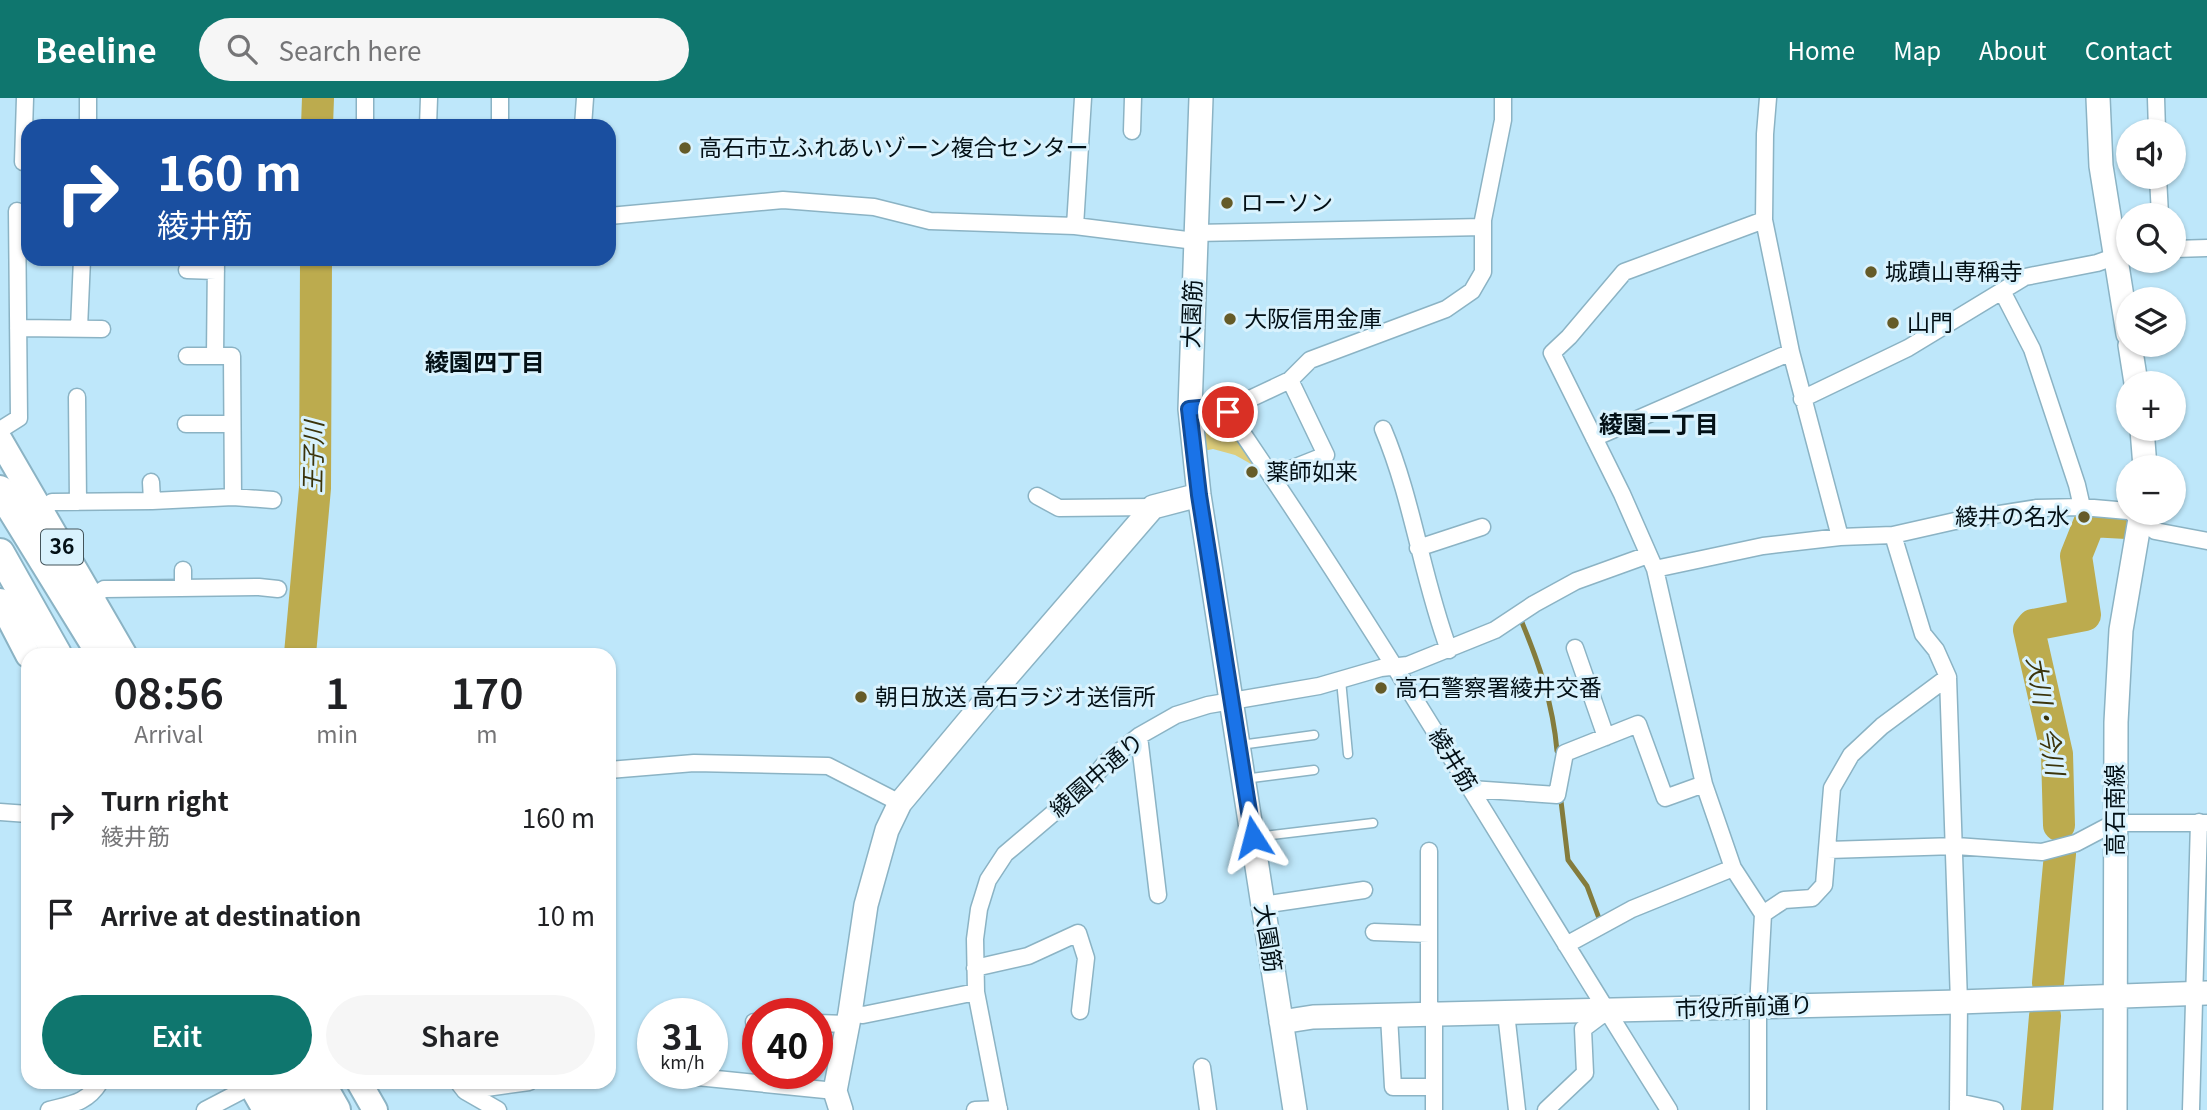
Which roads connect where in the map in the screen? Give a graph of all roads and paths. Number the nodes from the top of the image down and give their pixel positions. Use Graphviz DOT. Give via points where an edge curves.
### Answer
graph roads {
  1 [pos="25,98"];
  2 [pos="88,98"];
  3 [pos="365,98"];
  4 [pos="429,98"];
  5 [pos="500,98"];
  6 [pos="585,98"];
  7 [pos="1083,98"];
  8 [pos="1133,98"];
  9 [pos="1201,98"];
  10 [pos="1503,98"];
  11 [pos="1768,98"];
  12 [pos="2098,98"];
  13 [pos="2156,98"];
  14 [pos="24,119"];
  15 [pos="88,119"];
  16 [pos="365,119"];
  17 [pos="428,119"];
  18 [pos="500,119"];
  19 [pos="584,119"];
  20 [pos="2157,119"];
  21 [pos="1132,131"];
  22 [pos="17,211"];
  23 [pos="616,214"];
  24 [pos="1764,220"];
  25 [pos="1074,226"];
  26 [pos="1483,227"];
  27 [pos="2116,232"];
  28 [pos="1195,237"];
  29 [pos="2207,248"];
  30 [pos="2186,249"];
  31 [pos="2116,256"];
  32 [pos="82,266"];
  33 [pos="210,266"];
  34 [pos="216,266"];
  35 [pos="187,270"];
  36 [pos="2002,291"];
  37 [pos="18,328"];
  38 [pos="79,328"];
  39 [pos="102,328"];
  40 [pos="1791,352"];
  41 [pos="187,356"];
  42 [pos="215,356"];
  43 [pos="1290,380"];
  44 [pos="77,397"];
  45 [pos="1802,399"];
  46 [pos="1189,409"];
  47 [pos="1228,412"];
  48 [pos="186,424"];
  49 [pos="232,424"];
  50 [pos="1383,429"];
  51 [pos="0,430"];
  52 [pos="60,431"];
  53 [pos="77,432"];
  54 [pos="1594,438"];
  55 [pos="0,440"];
  56 [pos="1273,476"];
  57 [pos="151,482"];
  58 [pos="0,490"];
  59 [pos="1199,495"];
  60 [pos="1037,496"];
  61 [pos="233,497"];
  62 [pos="273,500"];
  63 [pos="0,501"];
  64 [pos="152,501"];
  65 [pos="78,502"];
  66 [pos="2082,507"];
  67 [pos="1153,508"];
  68 [pos="40,511"];
  69 [pos="2116,511"];
  70 [pos="2134,525"];
  71 [pos="2148,525"];
  72 [pos="1482,527"];
  73 [pos="1893,535"];
  74 [pos="1840,537"];
  75 [pos="2206,542"];
  76 [pos="1418,548"];
  77 [pos="0,553"];
  78 [pos="1651,562"];
  79 [pos="183,570"];
  80 [pos="259,570"];
  81 [pos="0,576"];
  82 [pos="259,587"];
  83 [pos="183,588"];
  84 [pos="278,589"];
  85 [pos="91,597"];
  86 [pos="0,601"];
  87 [pos="24,648"];
  88 [pos="36,648"];
  89 [pos="54,648"];
  90 [pos="81,648"];
  91 [pos="98,648"];
  92 [pos="121,648"];
  93 [pos="1575,648"];
  94 [pos="1449,650"];
  95 [pos="1395,667"];
  96 [pos="1948,677"];
  97 [pos="1341,680"];
  98 [pos="1232,701"];
  99 [pos="1314,735"];
  100 [pos="1139,736"];
  101 [pos="1606,737"];
  102 [pos="1239,746"];
  103 [pos="1348,754"];
  104 [pos="616,769"];
  105 [pos="1314,770"];
  106 [pos="1244,779"];
  107 [pos="1704,784"];
  108 [pos="1471,789"];
  109 [pos="900,803"];
  110 [pos="0,812"];
  111 [pos="21,814"];
  112 [pos="1373,823"];
  113 [pos="2114,823"];
  114 [pos="2203,823"];
  115 [pos="1253,837"];
  116 [pos="1956,846"];
  117 [pos="1828,850"];
  118 [pos="1429,852"];
  119 [pos="1733,868"];
  120 [pos="1364,891"];
  121 [pos="1158,895"];
  122 [pos="1263,905"];
  123 [pos="1763,914"];
  124 [pos="1374,932"];
  125 [pos="1429,934"];
  126 [pos="1566,945"];
  127 [pos="975,968"];
  128 [pos="976,992"];
  129 [pos="2201,993"];
  130 [pos="2116,998"];
  131 [pos="1959,1002"];
  132 [pos="1758,1007"];
  133 [pos="1080,1011"];
  134 [pos="1606,1011"];
  135 [pos="1506,1013"];
  136 [pos="1434,1015"];
  137 [pos="1389,1016"];
  138 [pos="849,1019"];
  139 [pos="833,1021"];
  140 [pos="1281,1022"];
  141 [pos="1202,1067"];
  142 [pos="728,1083"];
  143 [pos="1434,1087"];
  144 [pos="245,1089"];
  145 [pos="258,1089"];
  146 [pos="262,1089"];
  147 [pos="297,1089"];
  148 [pos="324,1089"];
  149 [pos="345,1089"];
  150 [pos="363,1089"];
  151 [pos="466,1089"];
  152 [pos="838,1101"];
  153 [pos="92,1103"];
  154 [pos="1958,1106"];
  155 [pos="49,1110"];
  156 [pos="205,1110"];
  157 [pos="265,1110"];
  158 [pos="282,1110"];
  159 [pos="309,1110"];
  160 [pos="336,1110"];
  161 [pos="356,1110"];
  162 [pos="375,1110"];
  163 [pos="498,1110"];
  164 [pos="975,1110"];
  165 [pos="999,1110"];
  166 [pos="1208,1110"];
  167 [pos="1295,1110"];
  168 [pos="1434,1110"];
  169 [pos="1517,1110"];
  170 [pos="1546,1110"];
  171 [pos="1669,1110"];
  172 [pos="1758,1110"];
  173 [pos="1995,1110"];
  174 [pos="2115,1110"];
  175 [pos="2191,1110"];
  1 -- 14 [label="street"];
  2 -- 15 [label="street"];
  3 -- 16 [label="street"];
  4 -- 17 [label="street"];
  5 -- 18 [label="street"];
  6 -- 19 [label="street"];
  7 -- 25 [label="street"];
  8 -- 21 [label="street"];
  9 -- 28 [label="street, 大園筋"];
  10 -- 26 [label="street"];
  11 -- 24 [label="street"];
  12 -- 27 [label="street" via="2101,166"];
  13 -- 20 [label="street"];
  22 -- 37 [label="street"];
  23 -- 25 [label="street" via="783,200 874,206 930,221"];
  24 -- 40 [label="street"];
  24 -- 54 [label="street" via="1623,272 1552,353"];
  25 -- 28 [label="street"];
  26 -- 28 [label="street"];
  26 -- 43 [label="street" via="1483,272 1472,291 1446,309 1310,360"];
  28 -- 46 [label="street, 大園筋"];
  29 -- 30 [label="street"];
  31 -- 36 [label="street" via="2025,277"];
  32 -- 38 [label="street"];
  33 -- 35 [label="street"];
  34 -- 42 [label="street"];
  36 -- 45 [label="street" via="1908,348"];
  36 -- 66 [label="street" via="2032,349"];
  37 -- 38 [label="street"];
  37 -- 51 [label="street" via="19,418"];
  38 -- 39 [label="street"];
  40 -- 45 [label="street"];
  40 -- 54 [label="street"];
  41 -- 42 [label="street"];
  42 -- 49 [label="street" via="232,356"];
  43 -- 47 [label="street"];
  43 -- 56 [label="street" via="1326,455"];
  44 -- 53 [label="street"];
  45 -- 74 [label="street"];
  46 -- 47 [label="street" via="1211,407"];
  46 -- 59 [label="street, 大園筋"];
  47 -- 56 [label="street, 綾井筋"];
  48 -- 49 [label="street"];
  49 -- 61 [label="street"];
  50 -- 76 [label="street" via="1418,513"];
  52 -- 53 [label="street"];
  53 -- 65 [label="street"];
  54 -- 78 [label="street"];
  55 -- 68 [label="main road, 36"];
  56 -- 95 [label="street, 綾井筋"];
  57 -- 64 [label="street"];
  58 -- 91 [label="highway"];
  59 -- 67 [label="street"];
  59 -- 98 [label="street, 大園筋"];
  60 -- 67 [label="street" via="1059,508"];
  61 -- 62 [label="street"];
  61 -- 64 [label="street"];
  63 -- 90 [label="highway"];
  64 -- 65 [label="street"];
  65 -- 68 [label="street" via="52,502"];
  66 -- 69 [label="street, 綾園中通り"];
  66 -- 73 [label="street, 綾園中通り" via="2037,508"];
  67 -- 109 [label="street"];
  68 -- 85 [label="main road, 36"];
  70 -- 113 [label="street, 高石南線" via="2121,630"];
  71 -- 75 [label="street" via="2155,531"];
  72 -- 76 [label="street"];
  73 -- 74 [label="street, 綾園中通り"];
  73 -- 96 [label="street" via="1923,634"];
  74 -- 78 [label="street, 綾園中通り"];
  76 -- 94 [label="street"];
  77 -- 89 [label="highway"];
  78 -- 94 [label="street, 綾園中通り" via="1576,581 1495,630"];
  78 -- 107 [label="street"];
  79 -- 83 [label="street"];
  80 -- 82 [label="street"];
  81 -- 88 [label="highway"];
  82 -- 83 [label="street"];
  82 -- 84 [label="street"];
  83 -- 85 [label="street" via="104,589"];
  85 -- 92 [label="main road, 36"];
  86 -- 87 [label="main road"];
  93 -- 101 [label="street"];
  94 -- 95 [label="street, 綾園中通り"];
  95 -- 97 [label="street, 綾園中通り"];
  95 -- 108 [label="street, 綾井筋"];
  96 -- 116 [label="street"];
  96 -- 117 [label="street" via="1851,755 1832,788"];
  97 -- 98 [label="street, 綾園中通り"];
  97 -- 103 [label="lane"];
  98 -- 100 [label="street, 綾園中通り" via="1176,715"];
  98 -- 102 [label="street, 大園筋"];
  99 -- 102 [label="lane"];
  100 -- 121 [label="street"];
  100 -- 127 [label="street, 綾園中通り" via="1005,854 988,880 979,909"];
  101 -- 107 [label="street" via="1638,724 1665,798"];
  101 -- 108 [label="street" via="1565,753 1558,795"];
  102 -- 106 [label="street, 大園筋"];
  104 -- 109 [label="street" via="694,763 828,766"];
  105 -- 106 [label="lane"];
  106 -- 115 [label="street, 大園筋"];
  107 -- 119 [label="street"];
  108 -- 126 [label="street, 綾井筋"];
  109 -- 138 [label="street" via="887,830 866,905"];
  110 -- 111 [label="street"];
  112 -- 115 [label="lane"];
  113 -- 114 [label="street"];
  113 -- 116 [label="street" via="2076,843 2042,852"];
  113 -- 130 [label="street, 高石南線"];
  114 -- 129 [label="street"];
  115 -- 122 [label="street, 大園筋"];
  116 -- 117 [label="street"];
  116 -- 131 [label="street"];
  117 -- 123 [label="street" via="1824,885 1812,898 1784,900"];
  118 -- 125 [label="street"];
  119 -- 123 [label="street"];
  119 -- 126 [label="street" via="1632,909"];
  120 -- 122 [label="street"];
  122 -- 140 [label="street, 大園筋"];
  123 -- 132 [label="street"];
  124 -- 125 [label="street"];
  125 -- 136 [label="street" via="1429,1003"];
  126 -- 134 [label="street, 綾井筋"];
  127 -- 128 [label="street, 綾園中通り"];
  127 -- 133 [label="street" via="1028,956 1078,933 1086,958"];
  128 -- 138 [label="street"];
  128 -- 165 [label="street, 綾園中通り"];
  129 -- 130 [label="street, 市役所前通り"];
  129 -- 175 [label="street"];
  130 -- 131 [label="street, 市役所前通り"];
  130 -- 174 [label="street, 高石南線"];
  131 -- 132 [label="street, 市役所前通り"];
  131 -- 154 [label="street"];
  132 -- 134 [label="street, 市役所前通り"];
  132 -- 172 [label="street"];
  134 -- 135 [label="street, 市役所前通り"];
  134 -- 170 [label="street" via="1583,1029 1585,1073"];
  134 -- 171 [label="street, 綾井筋"];
  135 -- 136 [label="street, 市役所前通り"];
  135 -- 169 [label="street"];
  136 -- 137 [label="street, 市役所前通り"];
  136 -- 143 [label="street"];
  137 -- 140 [label="street, 市役所前通り"];
  137 -- 143 [label="street" via="1393,1087"];
  138 -- 139 [label="street"];
  138 -- 152 [label="street"];
  140 -- 167 [label="street, 大園筋"];
  141 -- 166 [label="street"];
  142 -- 152 [label="street"];
  143 -- 168 [label="street"];
  144 -- 156 [label="street"];
  145 -- 157 [label="main road"];
  146 -- 158 [label="highway"];
  147 -- 159 [label="highway"];
  148 -- 160 [label="highway"];
  149 -- 161 [label="highway"];
  150 -- 162 [label="main road"];
  151 -- 163 [label="street"];
  153 -- 155 [label="street"];
  154 -- 173 [label="street"];
  164 -- 165 [label="street"];
}
